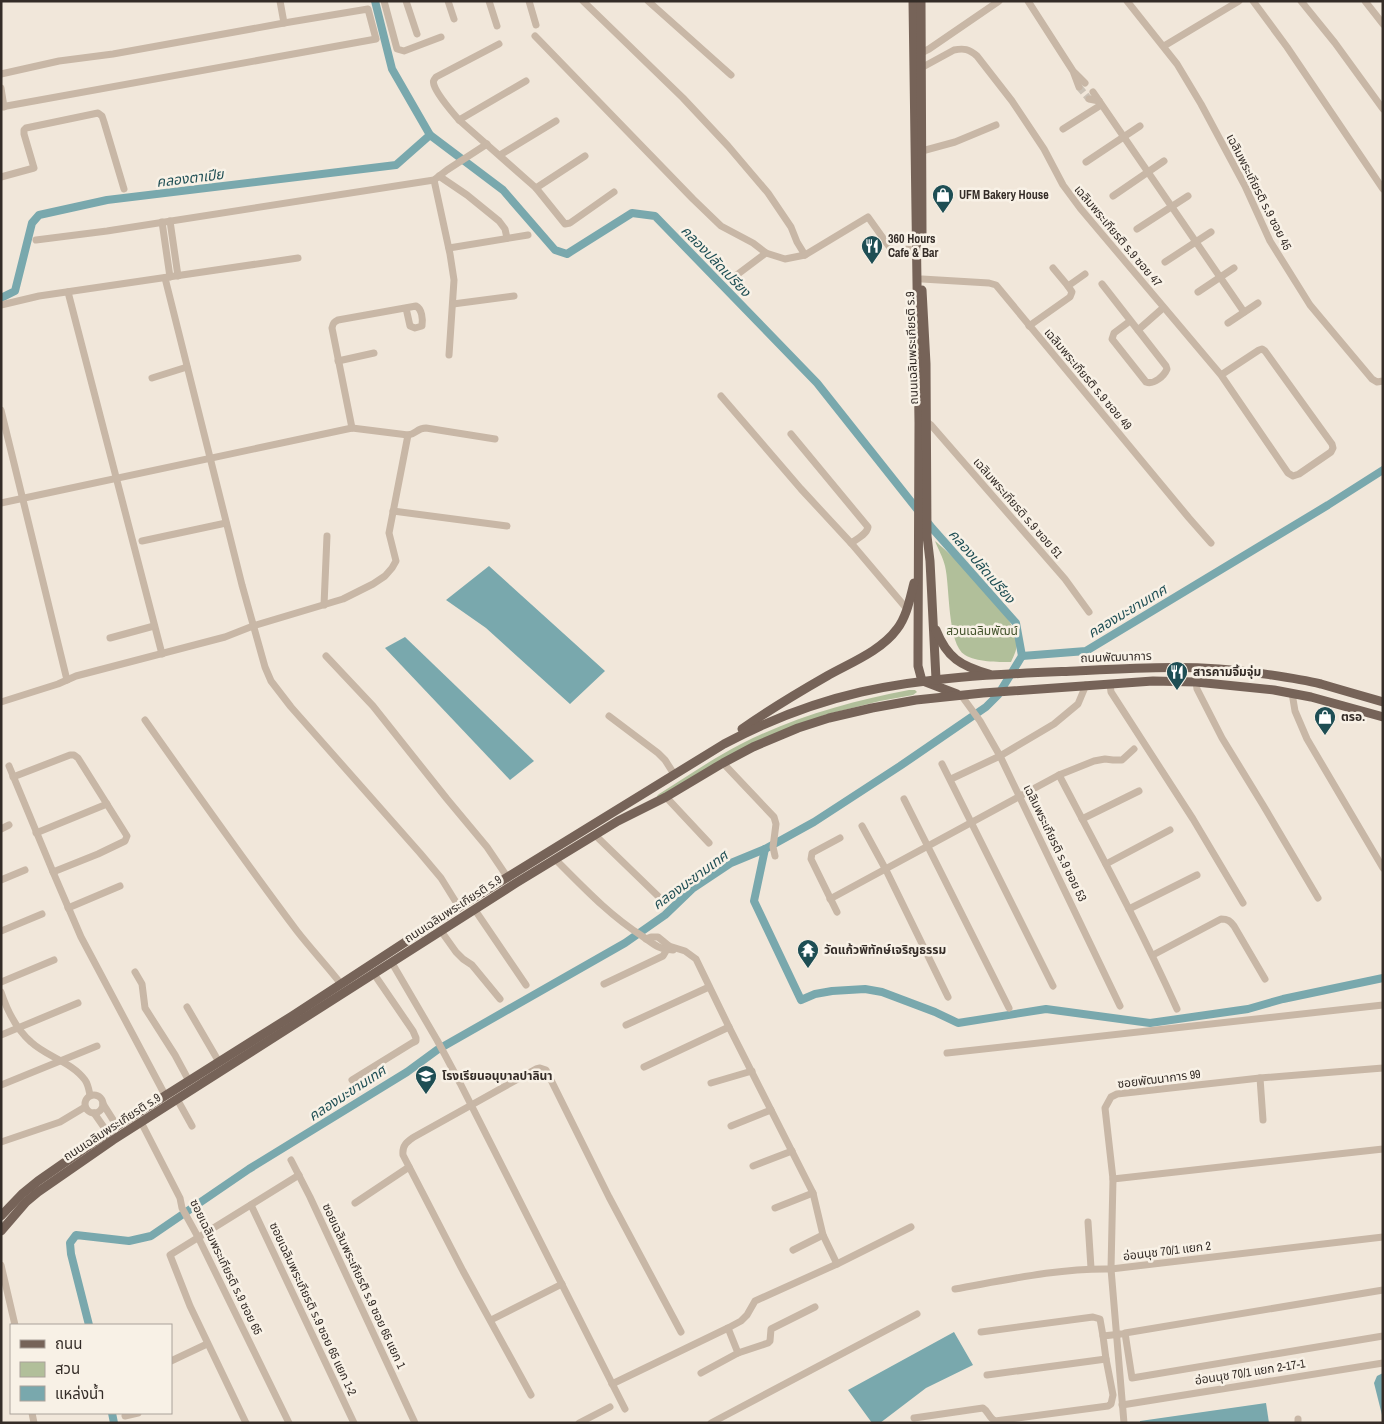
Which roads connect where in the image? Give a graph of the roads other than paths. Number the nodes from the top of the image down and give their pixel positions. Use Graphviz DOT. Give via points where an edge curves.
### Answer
graph roads {
  1 [pos="280,1"];
  2 [pos="384,1"];
  3 [pos="406,1"];
  4 [pos="448,1"];
  5 [pos="489,1"];
  6 [pos="529,1"];
  7 [pos="583,1"];
  8 [pos="648,1"];
  9 [pos="913,1"];
  10 [pos="921,1"];
  11 [pos="999,1"];
  12 [pos="1028,1"];
  13 [pos="1127,1"];
  14 [pos="1239,1"];
  15 [pos="1253,1"];
  16 [pos="1301,1"];
  17 [pos="1365,1"];
  18 [pos="454,20"];
  19 [pos="284,23"];
  20 [pos="1383,24"];
  21 [pos="536,25"];
  22 [pos="497,26"];
  23 [pos="417,34"];
  24 [pos="535,36"];
  25 [pos="441,37"];
  26 [pos="499,44"];
  27 [pos="1164,46"];
  28 [pos="921,52"];
  29 [pos="921,68"];
  30 [pos="1,74"];
  31 [pos="731,75"];
  32 [pos="526,81"];
  33 [pos="1082,85"];
  34 [pos="1,88"];
  35 [pos="1091,96"];
  36 [pos="1100,103"];
  37 [pos="3,107"];
  38 [pos="1383,109"];
  39 [pos="459,120"];
  40 [pos="556,121"];
  41 [pos="996,125"];
  42 [pos="1140,126"];
  43 [pos="1063,129"];
  44 [pos="1124,137"];
  45 [pos="486,144"];
  46 [pos="922,151"];
  47 [pos="500,155"];
  48 [pos="585,156"];
  49 [pos="1164,161"];
  50 [pos="1086,162"];
  51 [pos="1148,172"];
  52 [pos="1,177"];
  53 [pos="437,178"];
  54 [pos="536,188"];
  55 [pos="124,189"];
  56 [pos="1383,189"];
  57 [pos="614,192"];
  58 [pos="1112,196"];
  59 [pos="1188,196"];
  60 [pos="1172,206"];
  61 [pos="166,222"];
  62 [pos="1137,230"];
  63 [pos="1211,232"];
  64 [pos="528,235"];
  65 [pos="507,238"];
  66 [pos="36,240"];
  67 [pos="1196,242"];
  68 [pos="450,251"];
  69 [pos="916,251"];
  70 [pos="766,253"];
  71 [pos="805,255"];
  72 [pos="298,258"];
  73 [pos="1166,262"];
  74 [pos="1053,268"];
  75 [pos="1234,268"];
  76 [pos="1085,274"];
  77 [pos="178,276"];
  78 [pos="734,276"];
  79 [pos="168,278"];
  80 [pos="1221,278"];
  81 [pos="922,279"];
  82 [pos="1102,284"];
  83 [pos="1068,286"];
  84 [pos="68,292"];
  85 [pos="1198,292"];
  86 [pos="514,296"];
  87 [pos="1258,303"];
  88 [pos="452,304"];
  89 [pos="1,305"];
  90 [pos="406,308"];
  91 [pos="1164,308"];
  92 [pos="1244,312"];
  93 [pos="1130,321"];
  94 [pos="1228,323"];
  95 [pos="1029,326"];
  96 [pos="1138,330"];
  97 [pos="374,353"];
  98 [pos="449,355"];
  99 [pos="338,361"];
  100 [pos="187,368"];
  101 [pos="1221,375"];
  102 [pos="152,378"];
  103 [pos="1383,381"];
  104 [pos="721,396"];
  105 [pos="1,410"];
  106 [pos="927,422"];
  107 [pos="352,428"];
  108 [pos="790,434"];
  109 [pos="408,435"];
  110 [pos="495,439"];
  111 [pos="211,458"];
  112 [pos="117,478"];
  113 [pos="922,492"];
  114 [pos="24,499"];
  115 [pos="1,503"];
  116 [pos="393,510"];
  117 [pos="226,523"];
  118 [pos="507,526"];
  119 [pos="327,536"];
  120 [pos="142,540"];
  121 [pos="851,543"];
  122 [pos="1211,543"];
  123 [pos="917,570"];
  124 [pos="324,605"];
  125 [pos="907,609"];
  126 [pos="1089,612"];
  127 [pos="934,625"];
  128 [pos="154,626"];
  129 [pos="253,626"];
  130 [pos="110,638"];
  131 [pos="162,654"];
  132 [pos="326,656"];
  133 [pos="997,675"];
  134 [pos="67,680"];
  135 [pos="922,681"];
  136 [pos="934,682"];
  137 [pos="1196,682"];
  138 [pos="1110,684"];
  139 [pos="1086,685"];
  140 [pos="1292,693"];
  141 [pos="961,695"];
  142 [pos="916,700"];
  143 [pos="1,702"];
  144 [pos="1383,702"];
  145 [pos="609,716"];
  146 [pos="1383,717"];
  147 [pos="145,720"];
  148 [pos="724,744"];
  149 [pos="1134,749"];
  150 [pos="1000,756"];
  151 [pos="723,763"];
  152 [pos="942,764"];
  153 [pos="9,766"];
  154 [pos="674,774"];
  155 [pos="1059,775"];
  156 [pos="13,777"];
  157 [pos="950,780"];
  158 [pos="1139,791"];
  159 [pos="1020,796"];
  160 [pos="666,797"];
  161 [pos="904,799"];
  162 [pos="107,804"];
  163 [pos="1082,819"];
  164 [pos="972,822"];
  165 [pos="9,825"];
  166 [pos="862,826"];
  167 [pos="1,829"];
  168 [pos="1170,830"];
  169 [pos="36,833"];
  170 [pos="595,835"];
  171 [pos="840,838"];
  172 [pos="709,843"];
  173 [pos="928,846"];
  174 [pos="775,856"];
  175 [pos="555,859"];
  176 [pos="1106,864"];
  177 [pos="1383,868"];
  178 [pos="25,870"];
  179 [pos="886,870"];
  180 [pos="52,872"];
  181 [pos="1197,875"];
  182 [pos="508,878"];
  183 [pos="1,880"];
  184 [pos="120,886"];
  185 [pos="660,898"];
  186 [pos="1318,898"];
  187 [pos="830,899"];
  188 [pos="1243,903"];
  189 [pos="459,907"];
  190 [pos="68,908"];
  191 [pos="1129,909"];
  192 [pos="475,910"];
  193 [pos="837,912"];
  194 [pos="42,914"];
  195 [pos="465,916"];
  196 [pos="1,931"];
  197 [pos="441,931"];
  198 [pos="669,948"];
  199 [pos="1153,955"];
  200 [pos="54,960"];
  201 [pos="392,963"];
  202 [pos="135,972"];
  203 [pos="374,974"];
  204 [pos="1265,979"];
  205 [pos="1,982"];
  206 [pos="341,984"];
  207 [pos="604,984"];
  208 [pos="526,985"];
  209 [pos="1053,986"];
  210 [pos="710,987"];
  211 [pos="1,992"];
  212 [pos="948,997"];
  213 [pos="500,999"];
  214 [pos="78,1003"];
  215 [pos="1120,1006"];
  216 [pos="1383,1006"];
  217 [pos="187,1007"];
  218 [pos="1008,1008"];
  219 [pos="1178,1009"];
  220 [pos="626,1025"];
  221 [pos="728,1027"];
  222 [pos="18,1028"];
  223 [pos="1,1035"];
  224 [pos="97,1046"];
  225 [pos="947,1053"];
  226 [pos="60,1061"];
  227 [pos="219,1062"];
  228 [pos="644,1067"];
  229 [pos="1383,1068"];
  230 [pos="752,1071"];
  231 [pos="1260,1078"];
  232 [pos="189,1080"];
  233 [pos="352,1080"];
  234 [pos="711,1083"];
  235 [pos="1,1085"];
  236 [pos="90,1095"];
  237 [pos="165,1095"];
  238 [pos="177,1099"];
  239 [pos="103,1104"];
  240 [pos="472,1106"];
  241 [pos="85,1107"];
  242 [pos="771,1110"];
  243 [pos="94,1113"];
  244 [pos="1263,1120"];
  245 [pos="141,1122"];
  246 [pos="117,1126"];
  247 [pos="192,1126"];
  248 [pos="731,1126"];
  249 [pos="122,1134"];
  250 [pos="111,1137"];
  251 [pos="1,1142"];
  252 [pos="1383,1149"];
  253 [pos="792,1151"];
  254 [pos="291,1160"];
  255 [pos="409,1166"];
  256 [pos="753,1166"];
  257 [pos="298,1175"];
  258 [pos="1113,1179"];
  259 [pos="813,1193"];
  260 [pos="355,1203"];
  261 [pos="251,1205"];
  262 [pos="775,1208"];
  263 [pos="2,1215"];
  264 [pos="1088,1222"];
  265 [pos="911,1227"];
  266 [pos="1,1231"];
  267 [pos="823,1235"];
  268 [pos="198,1237"];
  269 [pos="1383,1237"];
  270 [pos="794,1250"];
  271 [pos="837,1264"];
  272 [pos="1,1266"];
  273 [pos="1091,1268"];
  274 [pos="1111,1268"];
  275 [pos="562,1284"];
  276 [pos="955,1289"];
  277 [pos="1383,1290"];
  278 [pos="816,1307"];
  279 [pos="916,1314"];
  280 [pos="491,1320"];
  281 [pos="15,1324"];
  282 [pos="728,1328"];
  283 [pos="680,1332"];
  284 [pos="981,1332"];
  285 [pos="1125,1333"];
  286 [pos="1117,1334"];
  287 [pos="1104,1336"];
  288 [pos="1383,1336"];
  289 [pos="207,1344"];
  290 [pos="738,1353"];
  291 [pos="1106,1359"];
  292 [pos="172,1361"];
  293 [pos="1383,1363"];
  294 [pos="701,1373"];
  295 [pos="987,1375"];
  296 [pos="612,1384"];
  297 [pos="531,1394"];
  298 [pos="1122,1405"];
  299 [pos="610,1407"];
  300 [pos="625,1409"];
  301 [pos="914,1418"];
  302 [pos="246,1423"];
  303 [pos="289,1423"];
  304 [pos="354,1423"];
  305 [pos="415,1423"];
  306 [pos="579,1423"];
  307 [pos="711,1423"];
  308 [pos="1124,1423"];
  1 -- 19 [label="street"];
  2 -- 25 [label="street" via="397,49 404,51"];
  3 -- 23 [label="street"];
  4 -- 18 [label="street"];
  5 -- 22 [label="street"];
  6 -- 21 [label="street"];
  7 -- 71 [label="street" via="728,146 768,193"];
  8 -- 31 [label="street"];
  9 -- 69 [label="main road, ถนนเฉลิมพระเกียรติ ร.9"];
  10 -- 28 [label="main road, ถนนเฉลิมพระเกียรติ ร.9"];
  11 -- 28 [label="street"];
  12 -- 33 [label="street"];
  13 -- 27 [label="street, เฉลิมพระเกียรติ ร.9 ซอย 45"];
  14 -- 27 [label="street"];
  15 -- 56 [label="street"];
  16 -- 38 [label="street"];
  17 -- 20 [label="street"];
  19 -- 30 [label="street" via="59,61"];
  19 -- 37 [label="street" via="368,9 376,39"];
  24 -- 70 [label="street" via="721,226"];
  26 -- 39 [label="street" via="434,80 435,88"];
  27 -- 103 [label="street, เฉลิมพระเกียรติ ร.9 ซอย 45" via="1201,104 1270,241 1310,305 1372,379"];
  28 -- 29 [label="main road, ถนนเฉลิมพระเกียรติ ร.9"];
  29 -- 46 [label="main road, ถนนเฉลิมพระเกียรติ ร.9"];
  29 -- 91 [label="street, เฉลิมพระเกียรติ ร.9 ซอย 47" via="954,50 971,51 977,56 1012,101 1062,185"];
  32 -- 39 [label="street"];
  34 -- 37 [label="street"];
  35 -- 36 [label="street"];
  36 -- 43 [label="street"];
  36 -- 44 [label="street"];
  39 -- 45 [label="street"];
  40 -- 47 [label="street"];
  41 -- 46 [label="street"];
  42 -- 44 [label="street"];
  44 -- 50 [label="street"];
  44 -- 51 [label="street"];
  45 -- 47 [label="street"];
  45 -- 53 [label="street"];
  46 -- 81 [label="main road, ถนนเฉลิมพระเกียรติ ร.9"];
  47 -- 54 [label="street"];
  48 -- 54 [label="street"];
  49 -- 51 [label="street"];
  51 -- 58 [label="street"];
  51 -- 60 [label="street"];
  52 -- 55 [label="street" via="34,168 24,134 26,128 98,113 103,118"];
  53 -- 61 [label="street"];
  53 -- 65 [label="street" via="467,195 499,222"];
  53 -- 68 [label="street"];
  54 -- 57 [label="street" via="566,224"];
  59 -- 60 [label="street"];
  60 -- 62 [label="street"];
  60 -- 67 [label="street"];
  61 -- 66 [label="street"];
  61 -- 77 [label="street"];
  61 -- 79 [label="street"];
  63 -- 67 [label="street"];
  64 -- 65 [label="street"];
  65 -- 68 [label="street"];
  67 -- 73 [label="street"];
  67 -- 80 [label="street"];
  68 -- 88 [label="street" via="454,280"];
  69 -- 71 [label="street" via="894,252 868,217"];
  69 -- 113 [label="main road, ถนนเฉลิมพระเกียรติ ร.9"];
  70 -- 71 [label="street" via="785,259"];
  70 -- 78 [label="street"];
  72 -- 77 [label="street"];
  74 -- 83 [label="street"];
  75 -- 80 [label="street"];
  76 -- 83 [label="street"];
  77 -- 79 [label="street"];
  79 -- 84 [label="street"];
  79 -- 100 [label="street"];
  80 -- 85 [label="street"];
  80 -- 92 [label="street"];
  81 -- 95 [label="street, เฉลิมพระเกียรติ ร.9 ซอย 49" via="996,285"];
  81 -- 106 [label="main road, ถนนเฉลิมพระเกียรติ ร.9"];
  82 -- 93 [label="street"];
  83 -- 95 [label="street" via="1072,292 1070,297"];
  84 -- 89 [label="street"];
  84 -- 112 [label="street"];
  86 -- 88 [label="street"];
  87 -- 92 [label="street"];
  88 -- 98 [label="street"];
  90 -- 99 [label="street" via="334,322 332,328"];
  91 -- 96 [label="street"];
  91 -- 101 [label="street, เฉลิมพระเกียรติ ร.9 ซอย 47"];
  92 -- 94 [label="street"];
  93 -- 96 [label="street"];
  93 -- 96 [label="street" via="1114,333 1112,339 1150,384 1167,369"];
  95 -- 122 [label="street, เฉลิมพระเกียรติ ร.9 ซอย 49"];
  97 -- 99 [label="street"];
  99 -- 107 [label="street"];
  100 -- 102 [label="street"];
  100 -- 111 [label="street"];
  101 -- 101 [label="street, เฉลิมพระเกียรติ ร.9 ซอย 47" via="1288,473 1293,476 1299,474 1331,452 1332,444 1265,351 1258,350"];
  104 -- 121 [label="street"];
  105 -- 114 [label="street"];
  106 -- 113 [label="main road, ถนนเฉลิมพระเกียรติ ร.9"];
  106 -- 126 [label="street, เฉลิมพระเกียรติ ร.9 ซอย 51" via="1065,579"];
  107 -- 109 [label="street"];
  107 -- 111 [label="street"];
  108 -- 121 [label="street" via="868,527"];
  109 -- 110 [label="street" via="426,428"];
  109 -- 116 [label="street"];
  111 -- 112 [label="street"];
  111 -- 117 [label="street"];
  112 -- 114 [label="street"];
  112 -- 128 [label="street"];
  113 -- 123 [label="main road, ถนนเฉลิมพระเกียรติ ร.9"];
  113 -- 127 [label="main road, ถนนเฉลิมพระเกียรติ ร.9"];
  114 -- 115 [label="street"];
  114 -- 134 [label="street"];
  116 -- 118 [label="street"];
  116 -- 124 [label="street" via="389,533 396,561 392,568 373,584 343,600"];
  117 -- 120 [label="street"];
  117 -- 129 [label="street"];
  119 -- 124 [label="street"];
  121 -- 125 [label="street"];
  123 -- 125 [label="main road"];
  123 -- 135 [label="main road, ถนนเฉลิมพระเกียรติ ร.9" via="918,666"];
  124 -- 129 [label="street"];
  125 -- 148 [label="main road" via="897,630 884,643 795,695"];
  127 -- 133 [label="main road" via="942,644 960,663"];
  127 -- 136 [label="main road, ถนนเฉลิมพระเกียรติ ร.9"];
  128 -- 130 [label="street"];
  128 -- 131 [label="street"];
  129 -- 131 [label="street"];
  129 -- 189 [label="street" via="265,667 279,692 426,859"];
  131 -- 134 [label="street"];
  132 -- 182 [label="street" via="372,706 487,847"];
  133 -- 136 [label="main road, ถนนพัฒนาการ"];
  133 -- 144 [label="main road, ถนนพัฒนาการ" via="1191,668 1256,673 1319,684"];
  134 -- 143 [label="street"];
  135 -- 136 [label="main road, ถนนเฉลิมพระเกียรติ ร.9"];
  135 -- 148 [label="main road, ถนนเฉลิมพระเกียรติ ร.9" via="860,692 817,704 750,730"];
  136 -- 141 [label="main road"];
  136 -- 142 [label="main road"];
  137 -- 138 [label="main road, ถนนพัฒนาการ"];
  137 -- 140 [label="main road, ถนนพัฒนาการ"];
  137 -- 186 [label="street" via="1222,738"];
  138 -- 139 [label="main road, ถนนพัฒนาการ"];
  138 -- 188 [label="street" via="1111,692"];
  139 -- 141 [label="main road, ถนนพัฒนาการ"];
  139 -- 150 [label="street" via="1078,704 1068,713"];
  140 -- 146 [label="main road, ถนนพัฒนาการ"];
  140 -- 177 [label="street" via="1306,739"];
  141 -- 142 [label="main road, ถนนเฉลิมพระเกียรติ ร.9"];
  141 -- 150 [label="street, เฉลิมพระเกียรติ ร.9 ซอย 53"];
  142 -- 151 [label="main road, ถนนเฉลิมพระเกียรติ ร.9" via="829,718 798,728"];
  145 -- 154 [label="street" via="658,753"];
  147 -- 206 [label="street" via="236,850"];
  148 -- 154 [label="main road, ถนนเฉลิมพระเกียรติ ร.9"];
  149 -- 155 [label="street" via="1122,760 1094,761"];
  150 -- 157 [label="street"];
  150 -- 159 [label="street, เฉลิมพระเกียรติ ร.9 ซอย 53"];
  151 -- 160 [label="main road, ถนนเฉลิมพระเกียรติ ร.9"];
  151 -- 174 [label="street" via="776,820"];
  152 -- 157 [label="street"];
  153 -- 156 [label="street"];
  154 -- 182 [label="main road, ถนนเฉลิมพระเกียรติ ร.9"];
  155 -- 159 [label="street"];
  155 -- 163 [label="street"];
  156 -- 162 [label="street" via="74,755"];
  156 -- 169 [label="street"];
  157 -- 164 [label="street"];
  158 -- 163 [label="street"];
  159 -- 164 [label="street"];
  159 -- 215 [label="street, เฉลิมพระเกียรติ ร.9 ซอย 53"];
  160 -- 170 [label="main road, ถนนเฉลิมพระเกียรติ ร.9"];
  160 -- 172 [label="street"];
  161 -- 173 [label="street"];
  162 -- 169 [label="street"];
  162 -- 180 [label="street" via="127,836 126,841"];
  163 -- 176 [label="street"];
  164 -- 173 [label="street"];
  164 -- 209 [label="street"];
  165 -- 167 [label="street"];
  166 -- 179 [label="street"];
  168 -- 176 [label="street"];
  169 -- 180 [label="street"];
  170 -- 175 [label="main road, ถนนเฉลิมพระเกียรติ ร.9"];
  170 -- 185 [label="street"];
  171 -- 187 [label="street" via="811,856"];
  173 -- 179 [label="street"];
  173 -- 218 [label="street"];
  175 -- 192 [label="main road, ถนนเฉลิมพระเกียรติ ร.9"];
  175 -- 198 [label="street" via="629,928 655,946"];
  176 -- 191 [label="street"];
  178 -- 183 [label="street"];
  179 -- 187 [label="street"];
  179 -- 212 [label="street"];
  180 -- 190 [label="street"];
  181 -- 191 [label="street"];
  182 -- 189 [label="main road, ถนนเฉลิมพระเกียรติ ร.9"];
  184 -- 190 [label="street"];
  187 -- 193 [label="street"];
  189 -- 195 [label="main road"];
  189 -- 206 [label="main road, ถนนเฉลิมพระเกียรติ ร.9"];
  190 -- 237 [label="street"];
  191 -- 199 [label="street"];
  192 -- 195 [label="main road, ถนนเฉลิมพระเกียรติ ร.9"];
  192 -- 208 [label="street"];
  194 -- 196 [label="street"];
  195 -- 197 [label="main road, ถนนเฉลิมพระเกียรติ ร.9"];
  197 -- 201 [label="main road, ถนนเฉลิมพระเกียรติ ร.9"];
  197 -- 213 [label="street"];
  198 -- 207 [label="street" via="663,956"];
  198 -- 210 [label="street" via="685,951 696,959"];
  199 -- 204 [label="street" via="1225,919 1234,926"];
  199 -- 219 [label="street"];
  200 -- 205 [label="street"];
  201 -- 203 [label="main road, ถนนเฉลิมพระเกียรติ ร.9"];
  201 -- 240 [label="street"];
  202 -- 232 [label="street" via="142,984 145,1008"];
  203 -- 233 [label="street" via="413,1031 416,1041"];
  203 -- 238 [label="main road, ถนนเฉลิมพระเกียรติ ร.9"];
  206 -- 227 [label="main road, ถนนเฉลิมพระเกียรติ ร.9"];
  210 -- 220 [label="street"];
  210 -- 221 [label="street"];
  211 -- 222 [label="street"];
  214 -- 222 [label="street"];
  216 -- 225 [label="street"];
  217 -- 227 [label="street"];
  221 -- 228 [label="street"];
  221 -- 230 [label="street"];
  222 -- 223 [label="street"];
  222 -- 226 [label="street" via="44,1053"];
  224 -- 226 [label="street"];
  226 -- 235 [label="street"];
  226 -- 236 [label="street" via="86,1082"];
  227 -- 232 [label="main road, ถนนเฉลิมพระเกียรติ ร.9"];
  229 -- 231 [label="street, ซอยพัฒนาการ 99"];
  230 -- 234 [label="street"];
  230 -- 242 [label="street"];
  231 -- 244 [label="street"];
  231 -- 258 [label="street, ซอยพัฒนาการ 99" via="1111,1097 1105,1108"];
  232 -- 237 [label="main road, ถนนเฉลิมพระเกียรติ ร.9"];
  236 -- 239 [label="street" via="100,1097"];
  236 -- 241 [label="street" via="85,1100"];
  237 -- 246 [label="main road, ถนนเฉลิมพระเกียรติ ร.9"];
  238 -- 245 [label="main road, ถนนเฉลิมพระเกียรติ ร.9"];
  238 -- 247 [label="street"];
  239 -- 243 [label="street"];
  239 -- 246 [label="street"];
  240 -- 255 [label="street" via="405,1144 403,1155"];
  240 -- 275 [label="street"];
  240 -- 283 [label="street" via="536,1069 546,1070"];
  241 -- 243 [label="street"];
  241 -- 251 [label="street" via="60,1122"];
  242 -- 248 [label="street"];
  242 -- 253 [label="street"];
  243 -- 250 [label="street"];
  245 -- 249 [label="main road, ถนนเฉลิมพระเกียรติ ร.9"];
  245 -- 268 [label="street, ซอยเฉลิมพระเกียรติ ร.9 ซอย 65"];
  246 -- 249 [label="main road"];
  246 -- 250 [label="main road, ถนนเฉลิมพระเกียรติ ร.9"];
  249 -- 250 [label="main road, ถนนเฉลิมพระเกียรติ ร.9"];
  250 -- 263 [label="main road, ถนนเฉลิมพระเกียรติ ร.9" via="38,1181"];
  250 -- 266 [label="main road, ถนนเฉลิมพระเกียรติ ร.9" via="26,1202"];
  252 -- 258 [label="street"];
  253 -- 256 [label="street"];
  253 -- 259 [label="street"];
  254 -- 257 [label="street, ซอยเฉลิมพระเกียรติ ร.9 ซอย 65 แยก 1"];
  255 -- 260 [label="street"];
  255 -- 280 [label="street"];
  257 -- 261 [label="street"];
  257 -- 305 [label="street, ซอยเฉลิมพระเกียรติ ร.9 ซอย 65 แยก 1"];
  258 -- 274 [label="street, ซอยพัฒนาการ 99"];
  259 -- 262 [label="street"];
  259 -- 267 [label="street"];
  261 -- 268 [label="street"];
  261 -- 304 [label="street, ซอยเฉลิมพระเกียรติ ร.9 ซอย 65 แยก 1-2"];
  264 -- 273 [label="street"];
  265 -- 271 [label="street"];
  267 -- 270 [label="street"];
  267 -- 271 [label="street"];
  268 -- 289 [label="street" via="170,1255"];
  268 -- 303 [label="street, ซอยเฉลิมพระเกียรติ ร.9 ซอย 65"];
  269 -- 274 [label="street, อ่อนนุช 70/1 แยก 2"];
  271 -- 282 [label="street" via="756,1301 741,1321"];
  272 -- 281 [label="street"];
  273 -- 274 [label="street, อ่อนนุช 70/1 แยก 2"];
  273 -- 276 [label="street, อ่อนนุช 70/1 แยก 2"];
  274 -- 286 [label="street, ซอยพัฒนาการ 99"];
  275 -- 280 [label="street"];
  275 -- 296 [label="street"];
  277 -- 285 [label="street"];
  278 -- 290 [label="street" via="770,1329 768,1343"];
  279 -- 307 [label="street"];
  280 -- 297 [label="street"];
  282 -- 290 [label="street"];
  282 -- 296 [label="street"];
  284 -- 287 [label="street" via="1094,1316 1100,1319"];
  285 -- 286 [label="street"];
  285 -- 288 [label="street" via="1132,1378"];
  286 -- 287 [label="street"];
  286 -- 298 [label="street, ซอยพัฒนาการ 99"];
  287 -- 291 [label="street"];
  289 -- 292 [label="street"];
  289 -- 302 [label="street"];
  290 -- 294 [label="street"];
  291 -- 295 [label="street"];
  291 -- 301 [label="street" via="1113,1395 1108,1406 995,1421 983,1408"];
  293 -- 298 [label="street, อ่อนนุช 70/1 แยก 2-17-1"];
  296 -- 300 [label="street"];
  298 -- 308 [label="street, ซอยพัฒนาการ 99"];
  299 -- 306 [label="street"];
}
